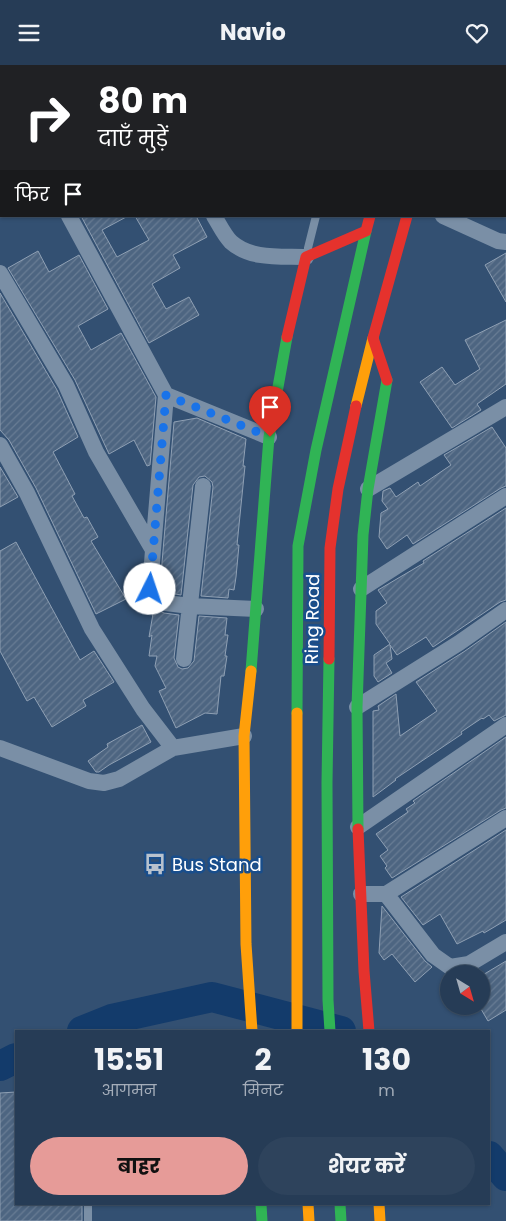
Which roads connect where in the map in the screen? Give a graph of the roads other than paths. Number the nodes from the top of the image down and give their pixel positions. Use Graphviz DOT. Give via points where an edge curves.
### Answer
graph roads {
  1 [pos="69,217"];
  2 [pos="215,217"];
  3 [pos="316,217"];
  4 [pos="370,217"];
  5 [pos="407,217"];
  6 [pos="445,217"];
  7 [pos="366,231"];
  8 [pos="506,242"];
  9 [pos="306,257"];
  10 [pos="0,273"];
  11 [pos="373,338"];
  12 [pos="166,395"];
  13 [pos="506,407"];
  14 [pos="270,437"];
  15 [pos="0,445"];
  16 [pos="203,486"];
  17 [pos="368,489"];
  18 [pos="506,497"];
  19 [pos="153,550"];
  20 [pos="361,589"];
  21 [pos="190,606"];
  22 [pos="256,609"];
  23 [pos="506,610"];
  24 [pos="184,659"];
  25 [pos="356,707"];
  26 [pos="506,725"];
  27 [pos="244,736"];
  28 [pos="0,748"];
  29 [pos="173,748"];
  30 [pos="506,818"];
  31 [pos="358,827"];
  32 [pos="361,894"];
  33 [pos="386,894"];
  34 [pos="506,942"];
  35 [pos="252,1030"];
  36 [pos="297,1030"];
  37 [pos="330,1030"];
  38 [pos="370,1030"];
  39 [pos="88,1205"];
  40 [pos="262,1205"];
  41 [pos="308,1205"];
  42 [pos="340,1205"];
  43 [pos="379,1205"];
  44 [pos="88,1221"];
  45 [pos="262,1221"];
  46 [pos="309,1221"];
  47 [pos="341,1221"];
  48 [pos="380,1221"];
  1 -- 12 [label="street"];
  2 -- 9 [label="street" via="231,242 243,250 256,255"];
  3 -- 9 [label="lane"];
  4 -- 7 [label="main road, Ring Road"];
  5 -- 11 [label="main road, Ring Road"];
  6 -- 8 [label="street"];
  7 -- 9 [label="main road"];
  7 -- 36 [label="main road, Ring Road" via="316,450 298,546"];
  9 -- 14 [label="main road" via="284,351"];
  10 -- 19 [label="street" via="66,385 96,452"];
  11 -- 17 [label="main road" via="387,381"];
  11 -- 37 [label="main road, Ring Road" via="338,489 330,548 327,783"];
  12 -- 14 [label="street"];
  12 -- 19 [label="street"];
  13 -- 17 [label="street"];
  14 -- 22 [label="main road"];
  15 -- 29 [label="street" via="27,493 88,622"];
  16 -- 21 [label="street"];
  17 -- 20 [label="main road"];
  18 -- 20 [label="street"];
  19 -- 21 [label="street" via="150,589 156,598 166,603"];
  20 -- 25 [label="main road"];
  21 -- 22 [label="street"];
  21 -- 24 [label="street"];
  22 -- 27 [label="main road"];
  23 -- 25 [label="street"];
  25 -- 31 [label="main road"];
  26 -- 31 [label="street"];
  27 -- 29 [label="street"];
  27 -- 35 [label="main road" via="246,944"];
  28 -- 29 [label="street" via="89,781 104,783 119,779"];
  30 -- 33 [label="street"];
  31 -- 32 [label="main road"];
  32 -- 33 [label="street"];
  32 -- 38 [label="main road"];
  33 -- 34 [label="street" via="433,955 450,967 469,964"];
  39 -- 44 [label="lane"];
  40 -- 45 [label="main road"];
  41 -- 46 [label="main road"];
  42 -- 47 [label="main road"];
  43 -- 48 [label="main road"];
}
